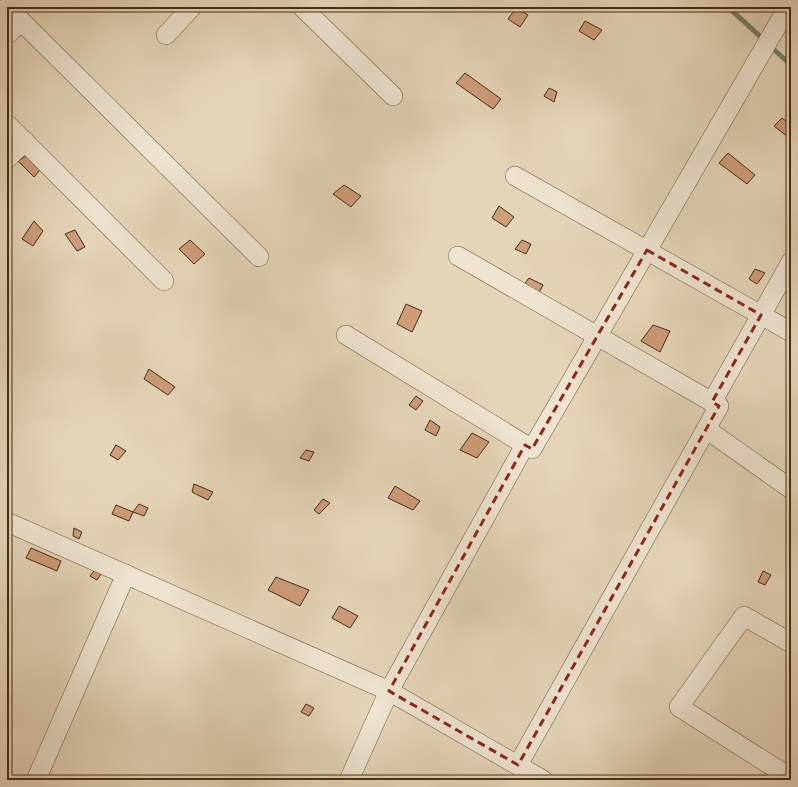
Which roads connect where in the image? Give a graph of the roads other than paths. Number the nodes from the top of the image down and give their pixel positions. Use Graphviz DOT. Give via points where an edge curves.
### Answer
graph roads {
  1 [pos="7,7"];
  2 [pos="192,7"];
  3 [pos="302,7"];
  4 [pos="788,7"];
  5 [pos="21,21"];
  6 [pos="7,35"];
  7 [pos="166,35"];
  8 [pos="393,96"];
  9 [pos="7,124"];
  10 [pos="25,141"];
  11 [pos="7,159"];
  12 [pos="516,176"];
  13 [pos="647,250"];
  14 [pos="458,256"];
  15 [pos="259,257"];
  16 [pos="791,262"];
  17 [pos="164,281"];
  18 [pos="761,315"];
  19 [pos="791,332"];
  20 [pos="346,335"];
  21 [pos="597,336"];
  22 [pos="712,402"];
  23 [pos="706,430"];
  24 [pos="525,445"];
  25 [pos="791,489"];
  26 [pos="7,522"];
  27 [pos="126,574"];
  28 [pos="791,643"];
  29 [pos="389,691"];
  30 [pos="518,765"];
  31 [pos="791,778"];
  32 [pos="36,780"];
  33 [pos="348,780"];
  34 [pos="543,780"];
  1 -- 5 [label="street"];
  2 -- 7 [label="street"];
  3 -- 8 [label="street"];
  4 -- 13 [label="street"];
  5 -- 6 [label="street"];
  5 -- 15 [label="street"];
  9 -- 10 [label="street"];
  10 -- 11 [label="street"];
  10 -- 17 [label="street"];
  12 -- 13 [label="street"];
  13 -- 18 [label="street"];
  13 -- 21 [label="street"];
  14 -- 21 [label="street"];
  16 -- 18 [label="street"];
  18 -- 19 [label="street"];
  18 -- 22 [label="street"];
  20 -- 24 [label="street"];
  21 -- 22 [label="street"];
  21 -- 24 [label="street" via="532,449"];
  22 -- 23 [label="street" via="719,406"];
  23 -- 25 [label="street"];
  23 -- 30 [label="street"];
  24 -- 29 [label="street"];
  26 -- 27 [label="street"];
  27 -- 29 [label="street"];
  27 -- 32 [label="street"];
  28 -- 31 [label="street" via="744,616 678,707"];
  29 -- 30 [label="street"];
  29 -- 33 [label="street"];
  30 -- 34 [label="street"];
}
